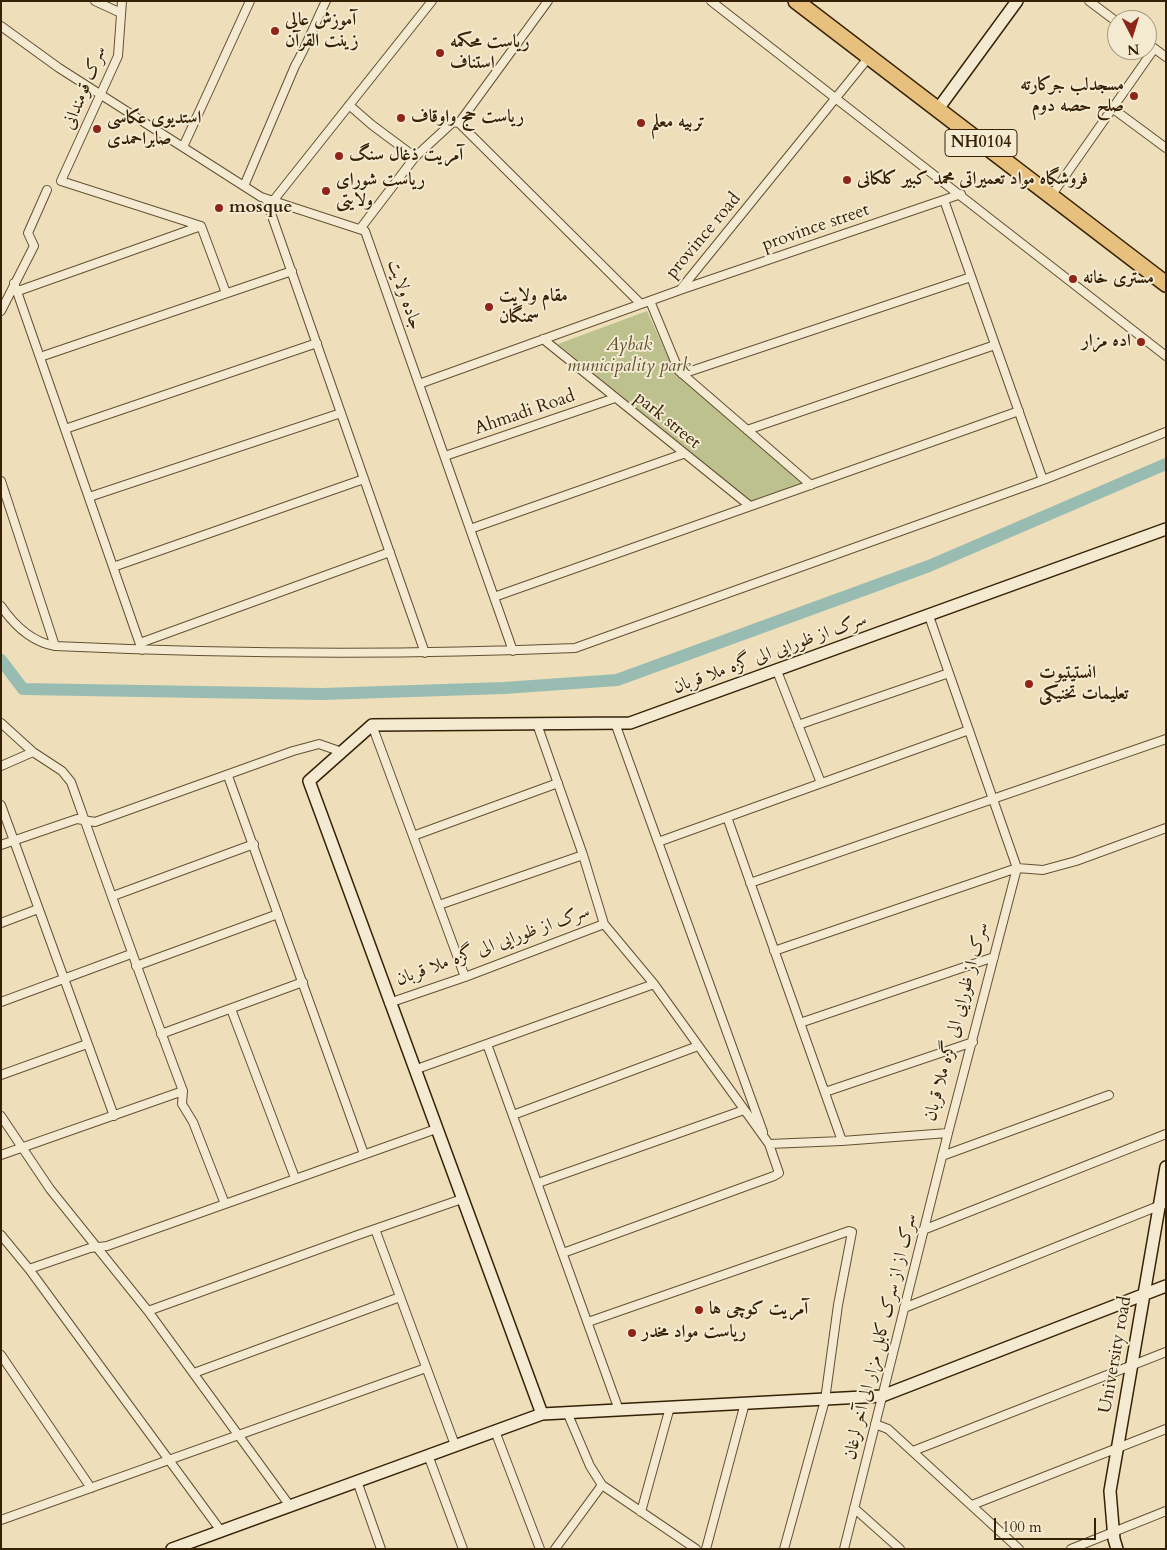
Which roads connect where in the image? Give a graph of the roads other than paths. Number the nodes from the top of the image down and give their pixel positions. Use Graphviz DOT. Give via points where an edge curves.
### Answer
graph roads {
  1 [pos="95,1"];
  2 [pos="122,1"];
  3 [pos="250,1"];
  4 [pos="326,1"];
  5 [pos="432,1"];
  6 [pos="548,1"];
  7 [pos="711,1"];
  8 [pos="796,1"];
  9 [pos="1017,1"];
  10 [pos="1089,1"];
  11 [pos="122,13"];
  12 [pos="1107,14"];
  13 [pos="1,26"];
  14 [pos="869,57"];
  15 [pos="1146,60"];
  16 [pos="102,95"];
  17 [pos="836,98"];
  18 [pos="350,105"];
  19 [pos="1112,108"];
  20 [pos="938,109"];
  21 [pos="459,123"];
  22 [pos="183,147"];
  23 [pos="1166,148"];
  24 [pos="415,158"];
  25 [pos="244,186"];
  26 [pos="47,190"];
  27 [pos="960,194"];
  28 [pos="1051,196"];
  29 [pos="270,200"];
  30 [pos="944,200"];
  31 [pos="201,226"];
  32 [pos="360,229"];
  33 [pos="292,271"];
  34 [pos="971,277"];
  35 [pos="1166,284"];
  36 [pos="16,287"];
  37 [pos="680,290"];
  38 [pos="226,293"];
  39 [pos="650,301"];
  40 [pos="641,304"];
  41 [pos="1,311"];
  42 [pos="543,339"];
  43 [pos="317,343"];
  44 [pos="995,345"];
  45 [pos="1166,356"];
  46 [pos="40,357"];
  47 [pos="682,374"];
  48 [pos="419,384"];
  49 [pos="615,398"];
  50 [pos="1019,411"];
  51 [pos="341,413"];
  52 [pos="65,429"];
  53 [pos="747,430"];
  54 [pos="1166,432"];
  55 [pos="684,454"];
  56 [pos="445,456"];
  57 [pos="364,479"];
  58 [pos="1,480"];
  59 [pos="1043,480"];
  60 [pos="811,485"];
  61 [pos="89,497"];
  62 [pos="750,506"];
  63 [pos="470,529"];
  64 [pos="1166,529"];
  65 [pos="390,552"];
  66 [pos="113,567"];
  67 [pos="494,597"];
  68 [pos="1,606"];
  69 [pos="929,616"];
  70 [pos="55,646"];
  71 [pos="141,646"];
  72 [pos="513,650"];
  73 [pos="426,653"];
  74 [pos="777,671"];
  75 [pos="949,673"];
  76 [pos="1,723"];
  77 [pos="615,723"];
  78 [pos="537,724"];
  79 [pos="372,725"];
  80 [pos="798,725"];
  81 [pos="969,730"];
  82 [pos="1166,739"];
  83 [pos="32,752"];
  84 [pos="342,752"];
  85 [pos="1,766"];
  86 [pos="228,776"];
  87 [pos="558,783"];
  88 [pos="821,783"];
  89 [pos="994,800"];
  90 [pos="1,805"];
  91 [pos="727,817"];
  92 [pos="85,821"];
  93 [pos="1166,828"];
  94 [pos="413,836"];
  95 [pos="14,840"];
  96 [pos="658,842"];
  97 [pos="254,844"];
  98 [pos="1,845"];
  99 [pos="583,855"];
  100 [pos="1017,868"];
  101 [pos="750,883"];
  102 [pos="113,896"];
  103 [pos="439,905"];
  104 [pos="38,909"];
  105 [pos="278,914"];
  106 [pos="1,923"];
  107 [pos="604,924"];
  108 [pos="774,951"];
  109 [pos="131,954"];
  110 [pos="994,957"];
  111 [pos="136,966"];
  112 [pos="63,978"];
  113 [pos="465,978"];
  114 [pos="304,982"];
  115 [pos="654,984"];
  116 [pos="1,1002"];
  117 [pos="389,1003"];
  118 [pos="231,1008"];
  119 [pos="800,1023"];
  120 [pos="161,1034"];
  121 [pos="973,1042"];
  122 [pos="87,1044"];
  123 [pos="487,1044"];
  124 [pos="698,1046"];
  125 [pos="414,1070"];
  126 [pos="1,1075"];
  127 [pos="183,1091"];
  128 [pos="825,1092"];
  129 [pos="1109,1096"];
  130 [pos="744,1110"];
  131 [pos="513,1115"];
  132 [pos="1,1116"];
  133 [pos="114,1116"];
  134 [pos="436,1128"];
  135 [pos="948,1133"];
  136 [pos="1166,1134"];
  137 [pos="842,1141"];
  138 [pos="767,1142"];
  139 [pos="24,1147"];
  140 [pos="364,1154"];
  141 [pos="1,1155"];
  142 [pos="942,1156"];
  143 [pos="1166,1167"];
  144 [pos="295,1178"];
  145 [pos="538,1183"];
  146 [pos="462,1199"];
  147 [pos="225,1204"];
  148 [pos="1163,1204"];
  149 [pos="375,1229"];
  150 [pos="923,1230"];
  151 [pos="1,1235"];
  152 [pos="99,1247"];
  153 [pos="563,1253"];
  154 [pos="29,1268"];
  155 [pos="1166,1286"];
  156 [pos="1145,1294"];
  157 [pos="400,1297"];
  158 [pos="904,1308"];
  159 [pos="148,1312"];
  160 [pos="588,1322"];
  161 [pos="1166,1352"];
  162 [pos="1,1355"];
  163 [pos="1132,1365"];
  164 [pos="426,1368"];
  165 [pos="194,1373"];
  166 [pos="882,1396"];
  167 [pos="825,1400"];
  168 [pos="745,1403"];
  169 [pos="670,1407"];
  170 [pos="619,1410"];
  171 [pos="567,1412"];
  172 [pos="542,1414"];
  173 [pos="875,1424"];
  174 [pos="1166,1429"];
  175 [pos="495,1431"];
  176 [pos="240,1436"];
  177 [pos="455,1445"];
  178 [pos="1118,1448"];
  179 [pos="913,1451"];
  180 [pos="428,1456"];
  181 [pos="169,1460"];
  182 [pos="357,1481"];
  183 [pos="602,1486"];
  184 [pos="91,1488"];
  185 [pos="290,1506"];
  186 [pos="972,1506"];
  187 [pos="854,1508"];
  188 [pos="1166,1511"];
  189 [pos="641,1512"];
  190 [pos="1,1520"];
  191 [pos="221,1531"];
  192 [pos="1113,1532"];
  193 [pos="172,1549"];
  194 [pos="381,1549"];
  195 [pos="463,1549"];
  196 [pos="540,1549"];
  197 [pos="555,1549"];
  198 [pos="696,1549"];
  199 [pos="706,1549"];
  200 [pos="784,1549"];
  201 [pos="844,1549"];
  202 [pos="900,1549"];
  203 [pos="1019,1549"];
  204 [pos="1071,1549"];
  205 [pos="1117,1549"];
  1 -- 11 [label="street"];
  2 -- 11 [label="street, سرک قومندانی"];
  3 -- 22 [label="street"];
  4 -- 25 [label="street"];
  5 -- 18 [label="street"];
  6 -- 21 [label="street"];
  7 -- 17 [label="street"];
  8 -- 14 [label="highway, NH0104"];
  9 -- 20 [label="street"];
  10 -- 12 [label="street"];
  11 -- 16 [label="street, سرک قومندانی" via="118,56"];
  13 -- 16 [label="street"];
  14 -- 17 [label="street, province road"];
  14 -- 20 [label="highway, NH0104"];
  15 -- 19 [label="street"];
  16 -- 22 [label="street"];
  16 -- 31 [label="street, سرک قومندانی" via="61,181"];
  17 -- 27 [label="street"];
  17 -- 37 [label="street, province road"];
  18 -- 24 [label="street"];
  18 -- 29 [label="street"];
  19 -- 23 [label="street"];
  19 -- 28 [label="street"];
  20 -- 28 [label="highway, NH0104"];
  21 -- 24 [label="street" via="453,122"];
  21 -- 40 [label="street"];
  22 -- 25 [label="street"];
  24 -- 32 [label="street"];
  25 -- 29 [label="street"];
  26 -- 36 [label="street" via="28,233 34,246"];
  27 -- 30 [label="street, province street"];
  27 -- 45 [label="street"];
  28 -- 35 [label="highway, NH0104"];
  29 -- 32 [label="street"];
  29 -- 33 [label="street"];
  30 -- 34 [label="street"];
  30 -- 37 [label="street, province street"];
  31 -- 36 [label="street"];
  31 -- 38 [label="street"];
  32 -- 48 [label="street, جاده ولایت" via="366,231"];
  33 -- 38 [label="street"];
  33 -- 43 [label="street"];
  34 -- 44 [label="street"];
  34 -- 47 [label="street"];
  36 -- 41 [label="street"];
  36 -- 46 [label="street"];
  37 -- 39 [label="street, province road"];
  38 -- 46 [label="street"];
  39 -- 40 [label="street, province road"];
  39 -- 47 [label="street"];
  40 -- 42 [label="street, province road"];
  42 -- 48 [label="street, province road"];
  42 -- 49 [label="street, park street"];
  43 -- 51 [label="street"];
  43 -- 52 [label="street"];
  44 -- 50 [label="street"];
  44 -- 53 [label="street"];
  46 -- 52 [label="street"];
  47 -- 53 [label="street"];
  48 -- 56 [label="street, جاده ولایت"];
  49 -- 55 [label="street, park street"];
  49 -- 56 [label="street, Ahmadi Road"];
  50 -- 59 [label="street"];
  50 -- 60 [label="street"];
  51 -- 57 [label="street"];
  51 -- 61 [label="street"];
  52 -- 61 [label="street"];
  53 -- 60 [label="street"];
  54 -- 59 [label="street"];
  55 -- 62 [label="street, park street"];
  55 -- 63 [label="street"];
  56 -- 63 [label="street, جاده ولایت"];
  57 -- 65 [label="street"];
  57 -- 66 [label="street"];
  58 -- 70 [label="street"];
  59 -- 72 [label="street" via="574,648"];
  60 -- 62 [label="street"];
  61 -- 66 [label="street"];
  62 -- 67 [label="street"];
  63 -- 67 [label="street, جاده ولایت"];
  64 -- 69 [label="street, سرک از ظورایی الی گزه ملا قربان"];
  65 -- 71 [label="street"];
  65 -- 73 [label="street"];
  66 -- 71 [label="street"];
  67 -- 72 [label="street, جاده ولایت"];
  68 -- 70 [label="street" via="10,619 34,639"];
  69 -- 74 [label="street, سرک از ظورایی الی گزه ملا قربان"];
  69 -- 75 [label="street"];
  70 -- 71 [label="street"];
  71 -- 73 [label="street"];
  72 -- 73 [label="street"];
  74 -- 77 [label="street, سرک از ظورایی الی گزه ملا قربان" via="630,723"];
  74 -- 80 [label="street"];
  75 -- 80 [label="street"];
  75 -- 81 [label="street"];
  76 -- 83 [label="street"];
  77 -- 78 [label="street, سرک از ظورایی الی گزه ملا قربان"];
  77 -- 96 [label="street"];
  78 -- 79 [label="street, سرک از ظورایی الی گزه ملا قربان"];
  78 -- 87 [label="street"];
  79 -- 84 [label="street, سرک از ظورایی الی گزه ملا قربان"];
  79 -- 94 [label="street"];
  80 -- 88 [label="street"];
  81 -- 88 [label="street"];
  81 -- 89 [label="street"];
  82 -- 89 [label="street"];
  83 -- 85 [label="street"];
  83 -- 92 [label="street" via="62,771 71,782"];
  84 -- 86 [label="street" via="319,744"];
  84 -- 117 [label="street, سرک از ظورایی الی گزه ملا قربان" via="309,781"];
  86 -- 92 [label="street" via="95,822"];
  86 -- 97 [label="street"];
  87 -- 94 [label="street"];
  87 -- 99 [label="street"];
  88 -- 91 [label="street"];
  89 -- 100 [label="street"];
  89 -- 101 [label="street"];
  90 -- 95 [label="street"];
  91 -- 96 [label="street"];
  91 -- 101 [label="street"];
  92 -- 95 [label="street" via="77,819"];
  92 -- 102 [label="street"];
  93 -- 100 [label="street" via="1044,870"];
  94 -- 103 [label="street"];
  95 -- 98 [label="street"];
  95 -- 104 [label="street"];
  96 -- 138 [label="street"];
  97 -- 102 [label="street"];
  97 -- 105 [label="street"];
  99 -- 103 [label="street"];
  99 -- 107 [label="street"];
  100 -- 108 [label="street"];
  100 -- 110 [label="street, سرک از ظورایی الی گزه ملا قربان"];
  101 -- 108 [label="street"];
  102 -- 109 [label="street"];
  103 -- 113 [label="street"];
  104 -- 106 [label="street"];
  104 -- 112 [label="street"];
  105 -- 111 [label="street"];
  105 -- 114 [label="street"];
  107 -- 113 [label="street, سرک از ظورایی الی گزه ملا قربان"];
  107 -- 115 [label="street, سرک از ظورایی الی گزه ملا قربان"];
  108 -- 119 [label="street"];
  109 -- 111 [label="street"];
  109 -- 112 [label="street"];
  110 -- 119 [label="street"];
  110 -- 121 [label="street, سرک از ظورایی الی گزه ملا قربان"];
  111 -- 120 [label="street"];
  112 -- 116 [label="street"];
  112 -- 122 [label="street"];
  113 -- 117 [label="street, سرک از ظورایی الی گزه ملا قربان"];
  114 -- 118 [label="street"];
  114 -- 140 [label="street"];
  115 -- 123 [label="street"];
  115 -- 124 [label="street, سرک از ظورایی الی گزه ملا قربان"];
  117 -- 125 [label="street, سرک از ظورایی الی گزه ملا قربان"];
  118 -- 120 [label="street"];
  118 -- 144 [label="street"];
  119 -- 128 [label="street"];
  120 -- 127 [label="street"];
  121 -- 128 [label="street"];
  121 -- 135 [label="street, سرک از ظورایی الی گزه ملا قربان"];
  122 -- 126 [label="street"];
  122 -- 133 [label="street"];
  123 -- 125 [label="street"];
  123 -- 131 [label="street"];
  124 -- 130 [label="street, سرک از ظورایی الی گزه ملا قربان"];
  124 -- 131 [label="street"];
  125 -- 134 [label="street, سرک از ظورایی الی گزه ملا قربان"];
  127 -- 133 [label="street"];
  127 -- 147 [label="street" via="182,1104 193,1122"];
  128 -- 137 [label="street"];
  129 -- 142 [label="street"];
  130 -- 138 [label="street, سرک از ظورایی الی گزه ملا قربان"];
  130 -- 145 [label="street"];
  131 -- 145 [label="street"];
  132 -- 139 [label="street"];
  133 -- 139 [label="street"];
  134 -- 140 [label="street"];
  134 -- 146 [label="street, سرک از ظورایی الی گزه ملا قربان"];
  135 -- 137 [label="street, سرک از ظورایی الی گزه ملا قربان"];
  135 -- 142 [label="street, سرک از از سرک کابل مزار الی آخر لرغان"];
  136 -- 150 [label="street"];
  137 -- 138 [label="street, سرک از ظورایی الی گزه ملا قربان"];
  138 -- 153 [label="street" via="779,1173 774,1176"];
  139 -- 141 [label="street"];
  139 -- 152 [label="street" via="50,1188"];
  140 -- 144 [label="street"];
  142 -- 150 [label="street, سرک از از سرک کابل مزار الی آخر لرغان"];
  143 -- 148 [label="street, University road"];
  144 -- 147 [label="street"];
  145 -- 153 [label="street"];
  146 -- 149 [label="street"];
  146 -- 172 [label="street, سرک از ظورایی الی گزه ملا قربان"];
  147 -- 152 [label="street"];
  148 -- 156 [label="street, University road"];
  148 -- 158 [label="street"];
  149 -- 157 [label="street"];
  149 -- 159 [label="street"];
  150 -- 158 [label="street, سرک از از سرک کابل مزار الی آخر لرغان"];
  151 -- 154 [label="street"];
  152 -- 154 [label="street"];
  152 -- 159 [label="street"];
  153 -- 160 [label="street"];
  154 -- 181 [label="street"];
  155 -- 156 [label="street"];
  156 -- 163 [label="street, University road"];
  156 -- 166 [label="street"];
  157 -- 164 [label="street"];
  157 -- 165 [label="street"];
  158 -- 166 [label="street, سرک از از سرک کابل مزار الی آخر لرغان"];
  159 -- 165 [label="street"];
  160 -- 167 [label="street" via="848,1231 853,1236 838,1305"];
  160 -- 170 [label="street"];
  161 -- 163 [label="street"];
  162 -- 184 [label="street"];
  163 -- 178 [label="street, University road"];
  163 -- 179 [label="street"];
  164 -- 176 [label="street"];
  164 -- 177 [label="street"];
  165 -- 176 [label="street"];
  166 -- 167 [label="street"];
  166 -- 173 [label="street, سرک از از سرک کابل مزار الی آخر لرغان"];
  167 -- 168 [label="street"];
  167 -- 200 [label="street"];
  168 -- 169 [label="street"];
  168 -- 199 [label="street"];
  169 -- 170 [label="street"];
  169 -- 189 [label="street"];
  170 -- 171 [label="street"];
  171 -- 172 [label="street"];
  171 -- 183 [label="street"];
  172 -- 175 [label="street"];
  173 -- 179 [label="street" via="888,1429"];
  173 -- 187 [label="street, سرک از از سرک کابل مزار الی آخر لرغان"];
  174 -- 178 [label="street"];
  175 -- 177 [label="street"];
  175 -- 196 [label="street"];
  176 -- 181 [label="street"];
  176 -- 185 [label="street"];
  177 -- 180 [label="street"];
  178 -- 186 [label="street"];
  178 -- 192 [label="street, University road" via="1110,1492"];
  179 -- 186 [label="street"];
  180 -- 182 [label="street"];
  180 -- 195 [label="street"];
  181 -- 184 [label="street"];
  181 -- 191 [label="street"];
  182 -- 185 [label="street"];
  182 -- 194 [label="street"];
  183 -- 189 [label="street"];
  183 -- 197 [label="street"];
  184 -- 190 [label="street"];
  185 -- 191 [label="street"];
  186 -- 203 [label="street"];
  187 -- 201 [label="street, سرک از از سرک کابل مزار الی آخر لرغان"];
  187 -- 202 [label="street"];
  188 -- 192 [label="street"];
  189 -- 198 [label="street"];
  191 -- 193 [label="street"];
  192 -- 204 [label="street"];
  192 -- 205 [label="street, University road"];
}
